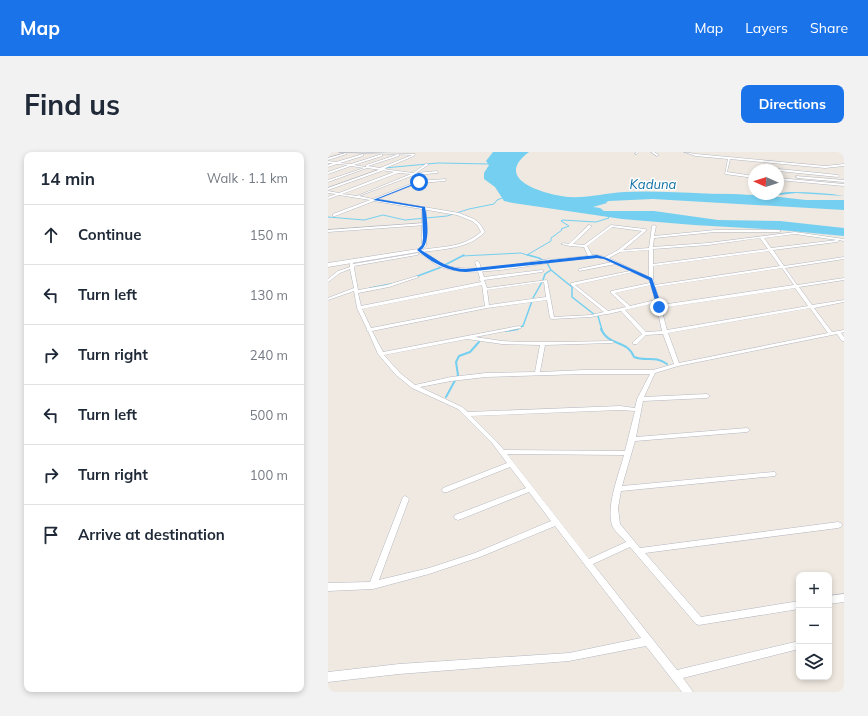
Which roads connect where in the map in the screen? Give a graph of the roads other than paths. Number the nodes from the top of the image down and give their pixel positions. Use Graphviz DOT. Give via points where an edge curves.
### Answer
graph roads {
  1 [pos="332,152"];
  2 [pos="340,152"];
  3 [pos="350,152"];
  4 [pos="369,152"];
  5 [pos="388,152"];
  6 [pos="652,152"];
  7 [pos="686,152"];
  8 [pos="328,153"];
  9 [pos="405,153"];
  10 [pos="658,155"];
  11 [pos="729,158"];
  12 [pos="328,161"];
  13 [pos="338,163"];
  14 [pos="782,163"];
  15 [pos="428,164"];
  16 [pos="353,165"];
  17 [pos="328,166"];
  18 [pos="811,166"];
  19 [pos="844,166"];
  20 [pos="367,167"];
  21 [pos="840,168"];
  22 [pos="383,169"];
  23 [pos="844,170"];
  24 [pos="399,171"];
  25 [pos="784,171"];
  26 [pos="437,172"];
  27 [pos="798,172"];
  28 [pos="809,173"];
  29 [pos="414,174"];
  30 [pos="328,175"];
  31 [pos="748,176"];
  32 [pos="838,176"];
  33 [pos="339,177"];
  34 [pos="797,177"];
  35 [pos="355,180"];
  36 [pos="445,180"];
  37 [pos="784,180"];
  38 [pos="838,180"];
  39 [pos="328,181"];
  40 [pos="797,181"];
  41 [pos="844,181"];
  42 [pos="844,185"];
  43 [pos="328,190"];
  44 [pos="339,194"];
  45 [pos="356,197"];
  46 [pos="328,198"];
  47 [pos="375,200"];
  48 [pos="424,208"];
  49 [pos="334,215"];
  50 [pos="424,220"];
  51 [pos="590,226"];
  52 [pos="654,226"];
  53 [pos="328,231"];
  54 [pos="795,233"];
  55 [pos="652,237"];
  56 [pos="761,237"];
  57 [pos="844,240"];
  58 [pos="563,244"];
  59 [pos="570,245"];
  60 [pos="585,246"];
  61 [pos="651,249"];
  62 [pos="770,249"];
  63 [pos="619,251"];
  64 [pos="419,252"];
  65 [pos="590,256"];
  66 [pos="606,258"];
  67 [pos="844,258"];
  68 [pos="549,261"];
  69 [pos="477,262"];
  70 [pos="615,263"];
  71 [pos="328,265"];
  72 [pos="352,265"];
  73 [pos="652,265"];
  74 [pos="782,267"];
  75 [pos="478,269"];
  76 [pos="580,270"];
  77 [pos="542,271"];
  78 [pos="633,271"];
  79 [pos="417,277"];
  80 [pos="844,278"];
  81 [pos="328,281"];
  82 [pos="482,281"];
  83 [pos="652,283"];
  84 [pos="796,286"];
  85 [pos="485,289"];
  86 [pos="356,291"];
  87 [pos="549,298"];
  88 [pos="328,299"];
  89 [pos="658,301"];
  90 [pos="844,301"];
  91 [pos="487,306"];
  92 [pos="629,307"];
  93 [pos="659,307"];
  94 [pos="811,307"];
  95 [pos="359,308"];
  96 [pos="622,309"];
  97 [pos="608,313"];
  98 [pos="519,327"];
  99 [pos="368,330"];
  100 [pos="665,332"];
  101 [pos="841,332"];
  102 [pos="830,333"];
  103 [pos="645,334"];
  104 [pos="467,337"];
  105 [pos="844,340"];
  106 [pos="612,342"];
  107 [pos="543,343"];
  108 [pos="634,343"];
  109 [pos="381,354"];
  110 [pos="678,365"];
  111 [pos="653,372"];
  112 [pos="537,373"];
  113 [pos="414,388"];
  114 [pos="707,396"];
  115 [pos="640,399"];
  116 [pos="638,410"];
  117 [pos="468,414"];
  118 [pos="747,430"];
  119 [pos="632,439"];
  120 [pos="502,452"];
  121 [pos="628,453"];
  122 [pos="511,464"];
  123 [pos="773,474"];
  124 [pos="531,489"];
  125 [pos="618,489"];
  126 [pos="445,490"];
  127 [pos="405,499"];
  128 [pos="458,517"];
  129 [pos="556,522"];
  130 [pos="838,525"];
  131 [pos="631,543"];
  132 [pos="638,551"];
  133 [pos="588,563"];
  134 [pos="373,585"];
  135 [pos="328,587"];
  136 [pos="844,598"];
  137 [pos="832,600"];
  138 [pos="796,605"];
  139 [pos="648,641"];
  140 [pos="796,646"];
  141 [pos="676,675"];
  142 [pos="328,676"];
  143 [pos="688,692"];
  1 -- 8 [label="street"];
  2 -- 3 [label="street"];
  3 -- 4 [label="street"];
  3 -- 12 [label="street"];
  4 -- 5 [label="street"];
  4 -- 13 [label="street"];
  5 -- 9 [label="street"];
  5 -- 16 [label="street"];
  6 -- 10 [label="street"];
  7 -- 11 [label="street"];
  9 -- 20 [label="street"];
  9 -- 22 [label="street" via="414,154"];
  11 -- 14 [label="street"];
  11 -- 31 [label="street" via="726,173"];
  12 -- 13 [label="street"];
  13 -- 16 [label="street"];
  13 -- 17 [label="street"];
  14 -- 18 [label="street"];
  15 -- 29 [label="street"];
  16 -- 20 [label="street"];
  16 -- 30 [label="street"];
  18 -- 21 [label="street"];
  18 -- 28 [label="street"];
  19 -- 21 [label="street"];
  20 -- 22 [label="street"];
  20 -- 33 [label="street"];
  21 -- 23 [label="street"];
  21 -- 32 [label="street"];
  22 -- 24 [label="street"];
  22 -- 35 [label="street"];
  24 -- 29 [label="street"];
  24 -- 44 [label="street"];
  25 -- 27 [label="street"];
  26 -- 29 [label="street"];
  27 -- 28 [label="street"];
  27 -- 34 [label="street"];
  28 -- 32 [label="street"];
  29 -- 45 [label="street"];
  30 -- 33 [label="street"];
  32 -- 38 [label="street"];
  33 -- 35 [label="street"];
  33 -- 39 [label="street"];
  34 -- 38 [label="street"];
  34 -- 40 [label="street"];
  35 -- 43 [label="street"];
  36 -- 47 [label="street" via="419,182"];
  37 -- 40 [label="street"];
  38 -- 41 [label="street"];
  40 -- 42 [label="street"];
  43 -- 44 [label="street"];
  44 -- 45 [label="street"];
  44 -- 46 [label="street"];
  45 -- 47 [label="street"];
  47 -- 48 [label="street"];
  47 -- 49 [label="street"];
  48 -- 50 [label="street"];
  48 -- 64 [label="street" via="472,218 483,232 472,241 461,245"];
  50 -- 53 [label="street"];
  50 -- 64 [label="street" via="424,246"];
  51 -- 59 [label="street"];
  52 -- 55 [label="street"];
  54 -- 55 [label="street" via="715,231"];
  54 -- 56 [label="street"];
  54 -- 57 [label="street"];
  55 -- 61 [label="street"];
  56 -- 61 [label="street"];
  56 -- 62 [label="street"];
  57 -- 62 [label="street"];
  58 -- 59 [label="street"];
  59 -- 60 [label="street"];
  60 -- 63 [label="street" via="610,226 645,230"];
  60 -- 65 [label="street"];
  61 -- 63 [label="street"];
  61 -- 73 [label="street"];
  62 -- 73 [label="street"];
  62 -- 74 [label="street"];
  63 -- 66 [label="street"];
  64 -- 72 [label="street"];
  64 -- 75 [label="street" via="442,266 456,270"];
  65 -- 66 [label="street"];
  65 -- 68 [label="street"];
  66 -- 70 [label="street"];
  67 -- 74 [label="street"];
  68 -- 75 [label="street"];
  69 -- 75 [label="street"];
  70 -- 76 [label="street"];
  70 -- 78 [label="street"];
  71 -- 72 [label="street"];
  72 -- 81 [label="street"];
  72 -- 86 [label="street"];
  73 -- 83 [label="street"];
  74 -- 83 [label="street"];
  74 -- 84 [label="street"];
  75 -- 82 [label="street"];
  77 -- 82 [label="street"];
  78 -- 83 [label="street"];
  78 -- 97 [label="street" via="572,284"];
  79 -- 86 [label="street" via="388,286"];
  80 -- 84 [label="street"];
  82 -- 85 [label="street"];
  82 -- 95 [label="street"];
  83 -- 89 [label="street"];
  83 -- 92 [label="street" via="612,292"];
  84 -- 93 [label="street"];
  84 -- 94 [label="street"];
  85 -- 87 [label="street" via="546,281"];
  85 -- 91 [label="street"];
  86 -- 88 [label="street"];
  86 -- 95 [label="street"];
  87 -- 91 [label="street"];
  87 -- 97 [label="street" via="552,318"];
  89 -- 92 [label="street"];
  89 -- 93 [label="street"];
  90 -- 94 [label="street"];
  91 -- 99 [label="street"];
  92 -- 96 [label="street"];
  93 -- 100 [label="street"];
  94 -- 100 [label="street"];
  94 -- 102 [label="street"];
  95 -- 99 [label="street"];
  96 -- 97 [label="street"];
  96 -- 103 [label="street"];
  98 -- 104 [label="street"];
  99 -- 109 [label="street"];
  100 -- 103 [label="street"];
  100 -- 110 [label="street"];
  101 -- 102 [label="street"];
  101 -- 105 [label="street"];
  102 -- 110 [label="street"];
  103 -- 108 [label="street"];
  104 -- 107 [label="street" via="485,342"];
  104 -- 109 [label="street"];
  106 -- 107 [label="street"];
  107 -- 112 [label="street"];
  109 -- 113 [label="street"];
  110 -- 111 [label="street"];
  111 -- 112 [label="street"];
  111 -- 115 [label="street"];
  112 -- 113 [label="street" via="460,378"];
  113 -- 117 [label="street"];
  114 -- 115 [label="street"];
  115 -- 116 [label="street"];
  116 -- 117 [label="street" via="620,408"];
  116 -- 119 [label="street"];
  117 -- 120 [label="street"];
  118 -- 119 [label="street"];
  119 -- 121 [label="street"];
  120 -- 121 [label="street"];
  120 -- 122 [label="street"];
  121 -- 125 [label="street"];
  122 -- 124 [label="street"];
  122 -- 126 [label="street"];
  123 -- 125 [label="street"];
  124 -- 128 [label="street"];
  124 -- 129 [label="street"];
  125 -- 131 [label="street" via="614,508 616,525"];
  127 -- 134 [label="street"];
  129 -- 133 [label="street"];
  129 -- 134 [label="street" via="477,555 429,571"];
  130 -- 132 [label="street"];
  131 -- 132 [label="street"];
  131 -- 133 [label="street"];
  132 -- 138 [label="street" via="699,621"];
  133 -- 139 [label="street"];
  134 -- 135 [label="street"];
  136 -- 137 [label="street"];
  139 -- 141 [label="street"];
  139 -- 142 [label="street" via="569,657"];
  140 -- 141 [label="street"];
  141 -- 143 [label="street"];
}
